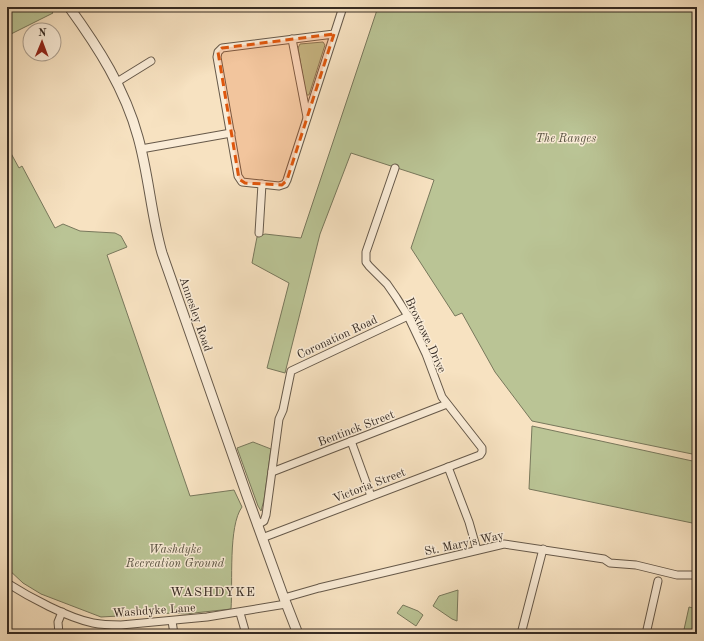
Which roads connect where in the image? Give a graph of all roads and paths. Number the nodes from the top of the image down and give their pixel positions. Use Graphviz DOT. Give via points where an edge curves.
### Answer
graph roads {
  1 [pos="68,7"];
  2 [pos="343,7"];
  3 [pos="334,34"];
  4 [pos="292,39"];
  5 [pos="151,61"];
  6 [pos="117,82"];
  7 [pos="307,119"];
  8 [pos="231,133"];
  9 [pos="141,149"];
  10 [pos="395,168"];
  11 [pos="262,184"];
  12 [pos="259,233"];
  13 [pos="408,316"];
  14 [pos="447,404"];
  15 [pos="351,441"];
  16 [pos="482,452"];
  17 [pos="448,467"];
  18 [pos="272,472"];
  19 [pos="371,496"];
  20 [pos="257,525"];
  21 [pos="262,538"];
  22 [pos="543,549"];
  23 [pos="477,550"];
  24 [pos="697,575"];
  25 [pos="658,580"];
  26 [pos="7,583"];
  27 [pos="285,601"];
  28 [pos="62,612"];
  29 [pos="240,613"];
  30 [pos="172,621"];
  31 [pos="59,634"];
  32 [pos="174,634"];
  33 [pos="246,634"];
  34 [pos="298,634"];
  35 [pos="521,634"];
  36 [pos="646,634"];
  1 -- 6 [label="street, Annesley Road" via="107,62"];
  2 -- 3 [label="street"];
  3 -- 4 [label="street"];
  3 -- 7 [label="street"];
  4 -- 7 [label="street"];
  4 -- 8 [label="street" via="222,48 218,52"];
  5 -- 6 [label="street"];
  6 -- 9 [label="street, Annesley Road" via="131,112"];
  7 -- 11 [label="street" via="285,184"];
  8 -- 9 [label="street"];
  8 -- 11 [label="street" via="239,178 245,183"];
  9 -- 20 [label="street, Annesley Road" via="155,230 162,253"];
  10 -- 13 [label="street, Broxtowe Drive" via="366,257 369,266 387,284"];
  11 -- 12 [label="street"];
  13 -- 14 [label="street, Broxtowe Drive" via="426,354 442,398"];
  13 -- 18 [label="street, Coronation Road" via="291,371 279,419"];
  14 -- 15 [label="street, Bentinck Street"];
  14 -- 16 [label="street, Broxtowe Drive" via="482,448"];
  15 -- 18 [label="street, Bentinck Street"];
  15 -- 19 [label="street"];
  16 -- 17 [label="street, Victoria Street"];
  17 -- 19 [label="street, Victoria Street"];
  17 -- 23 [label="street"];
  18 -- 20 [label="street, Coronation Road" via="266,515"];
  19 -- 21 [label="street, Victoria Street"];
  20 -- 21 [label="street, Annesley Road"];
  21 -- 27 [label="street, Annesley Road"];
  22 -- 23 [label="street, St. Mary's Way" via="504,544"];
  22 -- 24 [label="street, St. Mary's Way" via="606,559 610,563 636,565 677,575"];
  22 -- 35 [label="street"];
  23 -- 27 [label="street, St. Mary's Way" via="318,588"];
  25 -- 36 [label="street"];
  26 -- 28 [label="street, Washdyke Lane"];
  27 -- 29 [label="street, Washdyke Lane"];
  27 -- 34 [label="street, Annesley Road"];
  28 -- 30 [label="street, Washdyke Lane" via="92,623 107,625"];
  28 -- 31 [label="street" via="58,622"];
  29 -- 30 [label="street, Washdyke Lane"];
  29 -- 33 [label="street"];
  30 -- 32 [label="street"];
}
